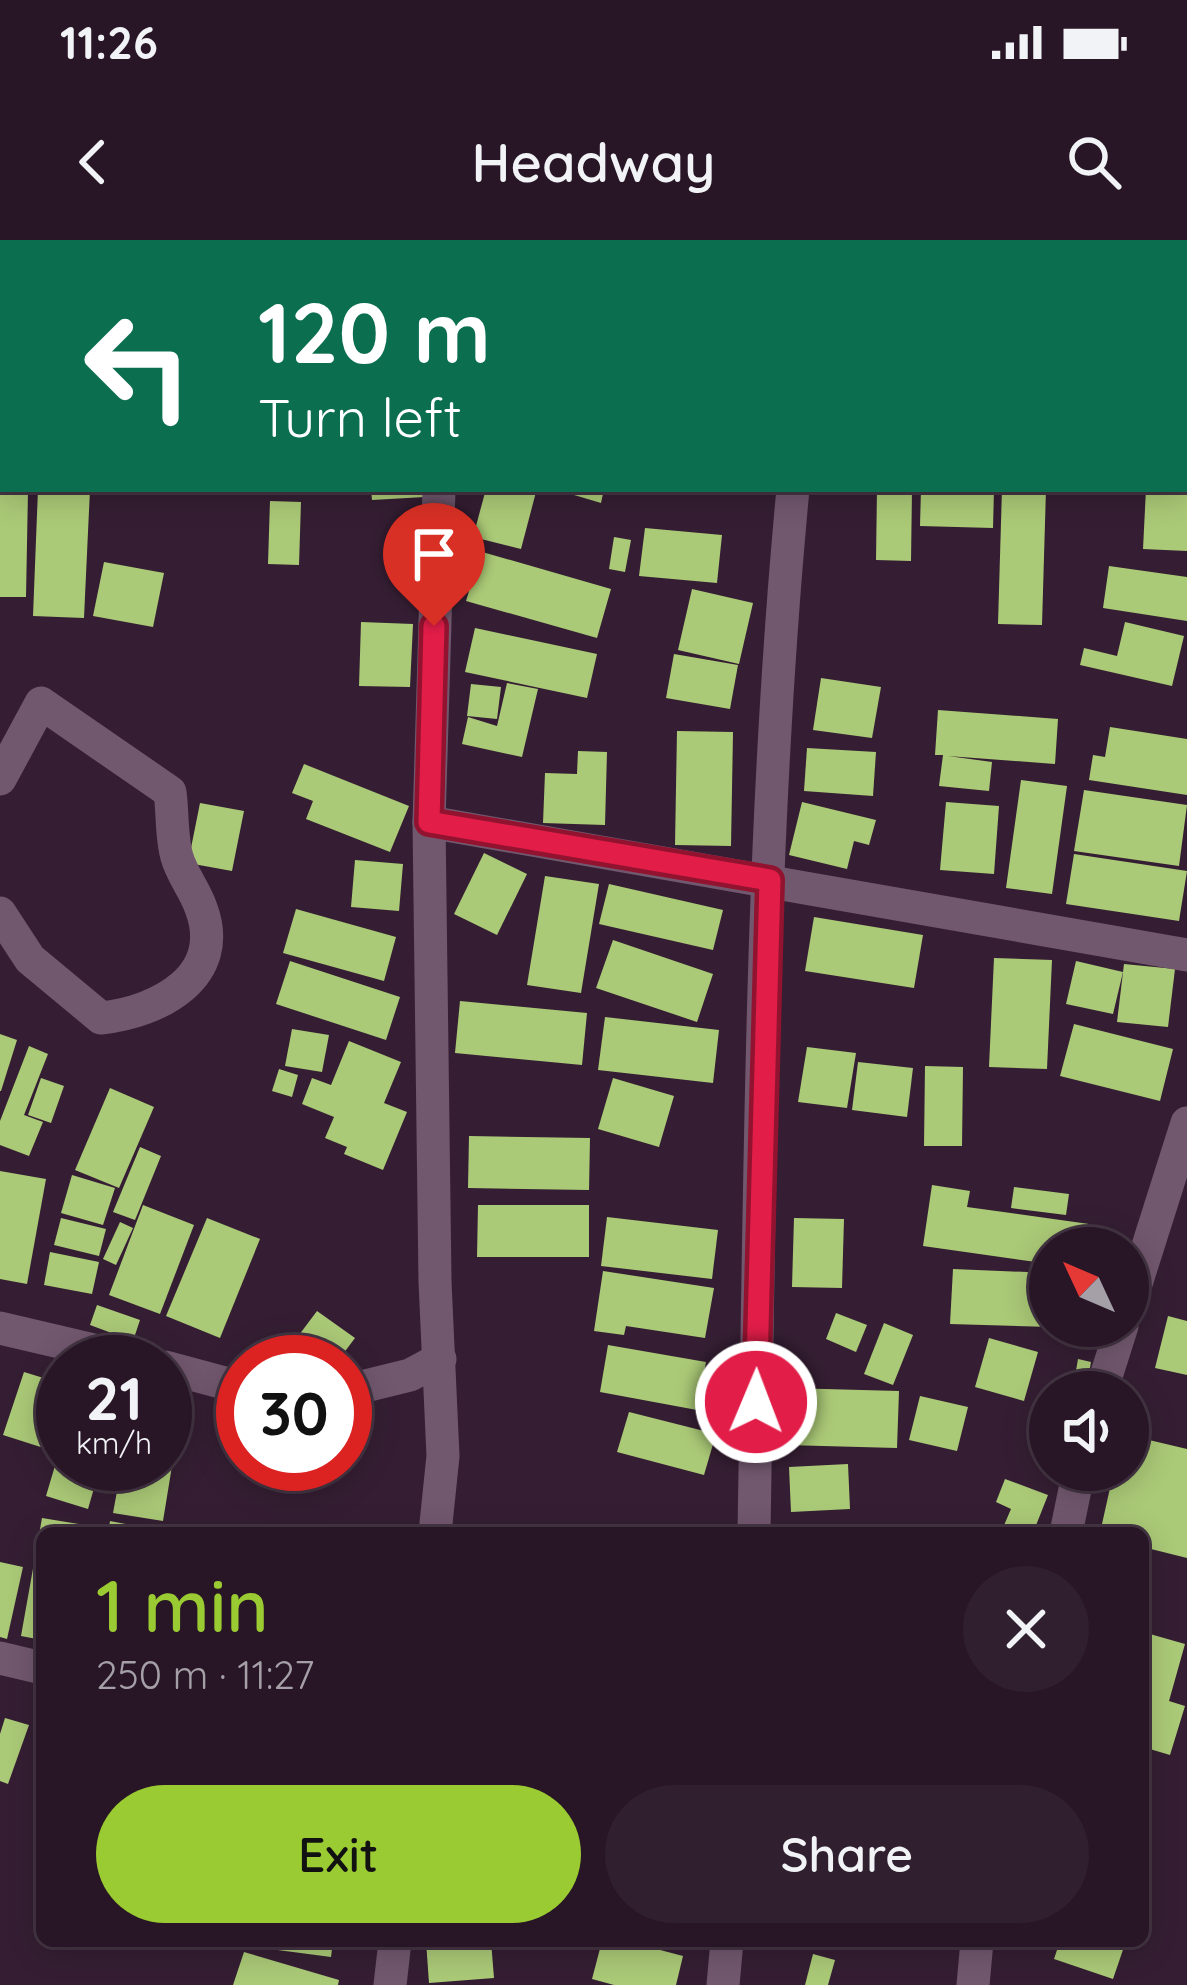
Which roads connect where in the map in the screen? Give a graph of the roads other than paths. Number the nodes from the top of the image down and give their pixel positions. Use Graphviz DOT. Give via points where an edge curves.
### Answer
graph roads {
  1 [pos="440,492"];
  2 [pos="794,492"];
  3 [pos="0,779"];
  4 [pos="429,822"];
  5 [pos="770,880"];
  6 [pos="0,913"];
  7 [pos="1187,955"];
  8 [pos="1187,1123"];
  9 [pos="1149,1243"];
  10 [pos="0,1328"];
  11 [pos="36,1336"];
  12 [pos="440,1359"];
  13 [pos="372,1384"];
  14 [pos="1075,1491"];
  15 [pos="436,1527"];
  16 [pos="754,1527"];
  17 [pos="1067,1527"];
  18 [pos="0,1658"];
  19 [pos="36,1667"];
  20 [pos="394,1947"];
  21 [pos="726,1947"];
  22 [pos="976,1947"];
  23 [pos="390,1985"];
  24 [pos="723,1985"];
  25 [pos="973,1985"];
  1 -- 4 [label="street"];
  2 -- 5 [label="street"];
  3 -- 6 [label="street" via="41,703 170,792 176,854 203,910 207,955 188,984 150,1007 101,1018 30,959"];
  4 -- 5 [label="street"];
  4 -- 12 [label="street"];
  5 -- 7 [label="street"];
  5 -- 16 [label="street"];
  8 -- 9 [label="street"];
  10 -- 11 [label="street"];
  12 -- 13 [label="street"];
  12 -- 15 [label="street"];
  14 -- 17 [label="street"];
  18 -- 19 [label="street"];
  20 -- 23 [label="street"];
  21 -- 24 [label="street"];
  22 -- 25 [label="street"];
}
